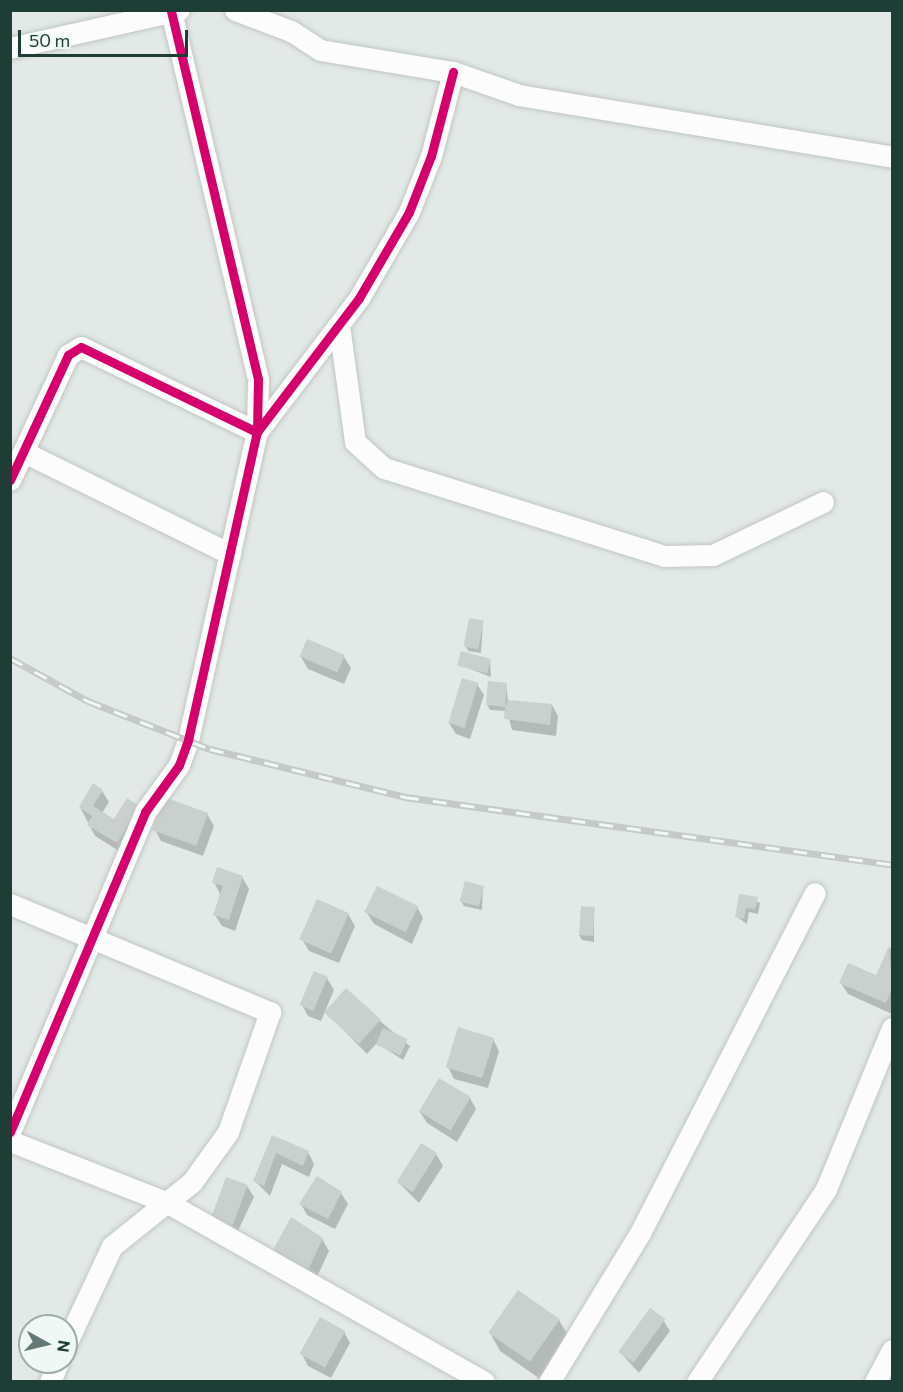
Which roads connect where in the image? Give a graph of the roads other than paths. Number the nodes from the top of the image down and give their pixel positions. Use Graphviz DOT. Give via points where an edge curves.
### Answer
graph roads {
  1 [pos="171,10"];
  2 [pos="179,10"];
  3 [pos="235,10"];
  4 [pos="10,48"];
  5 [pos="453,72"];
  6 [pos="892,157"];
  7 [pos="339,325"];
  8 [pos="257,432"];
  9 [pos="24,452"];
  10 [pos="10,480"];
  11 [pos="823,502"];
  12 [pos="230,554"];
  13 [pos="816,893"];
  14 [pos="10,904"];
  15 [pos="89,937"];
  16 [pos="892,1028"];
  17 [pos="10,1132"];
  18 [pos="10,1141"];
  19 [pos="168,1203"];
  20 [pos="78,1318"];
  21 [pos="892,1350"];
  22 [pos="484,1382"];
  23 [pos="549,1382"];
  24 [pos="697,1382"];
  25 [pos="875,1382"];
  1 -- 2 [label="street"];
  1 -- 4 [label="street"];
  1 -- 8 [label="street" via="230,277 258,379"];
  3 -- 5 [label="street" via="291,31 320,50"];
  5 -- 6 [label="street" via="519,95"];
  5 -- 7 [label="street" via="431,156 409,212"];
  7 -- 8 [label="street"];
  7 -- 11 [label="street" via="355,442 384,468 665,556 713,555"];
  8 -- 9 [label="street" via="81,347 68,355"];
  8 -- 12 [label="street"];
  9 -- 10 [label="street"];
  9 -- 12 [label="street"];
  12 -- 15 [label="street" via="179,765 145,812"];
  13 -- 23 [label="street" via="640,1233"];
  14 -- 15 [label="street"];
  15 -- 17 [label="street"];
  15 -- 19 [label="street" via="270,1012 228,1132 192,1182"];
  16 -- 24 [label="street" via="826,1189"];
  18 -- 19 [label="street"];
  19 -- 20 [label="street" via="112,1246"];
  19 -- 22 [label="street"];
  21 -- 25 [label="street"];
}
